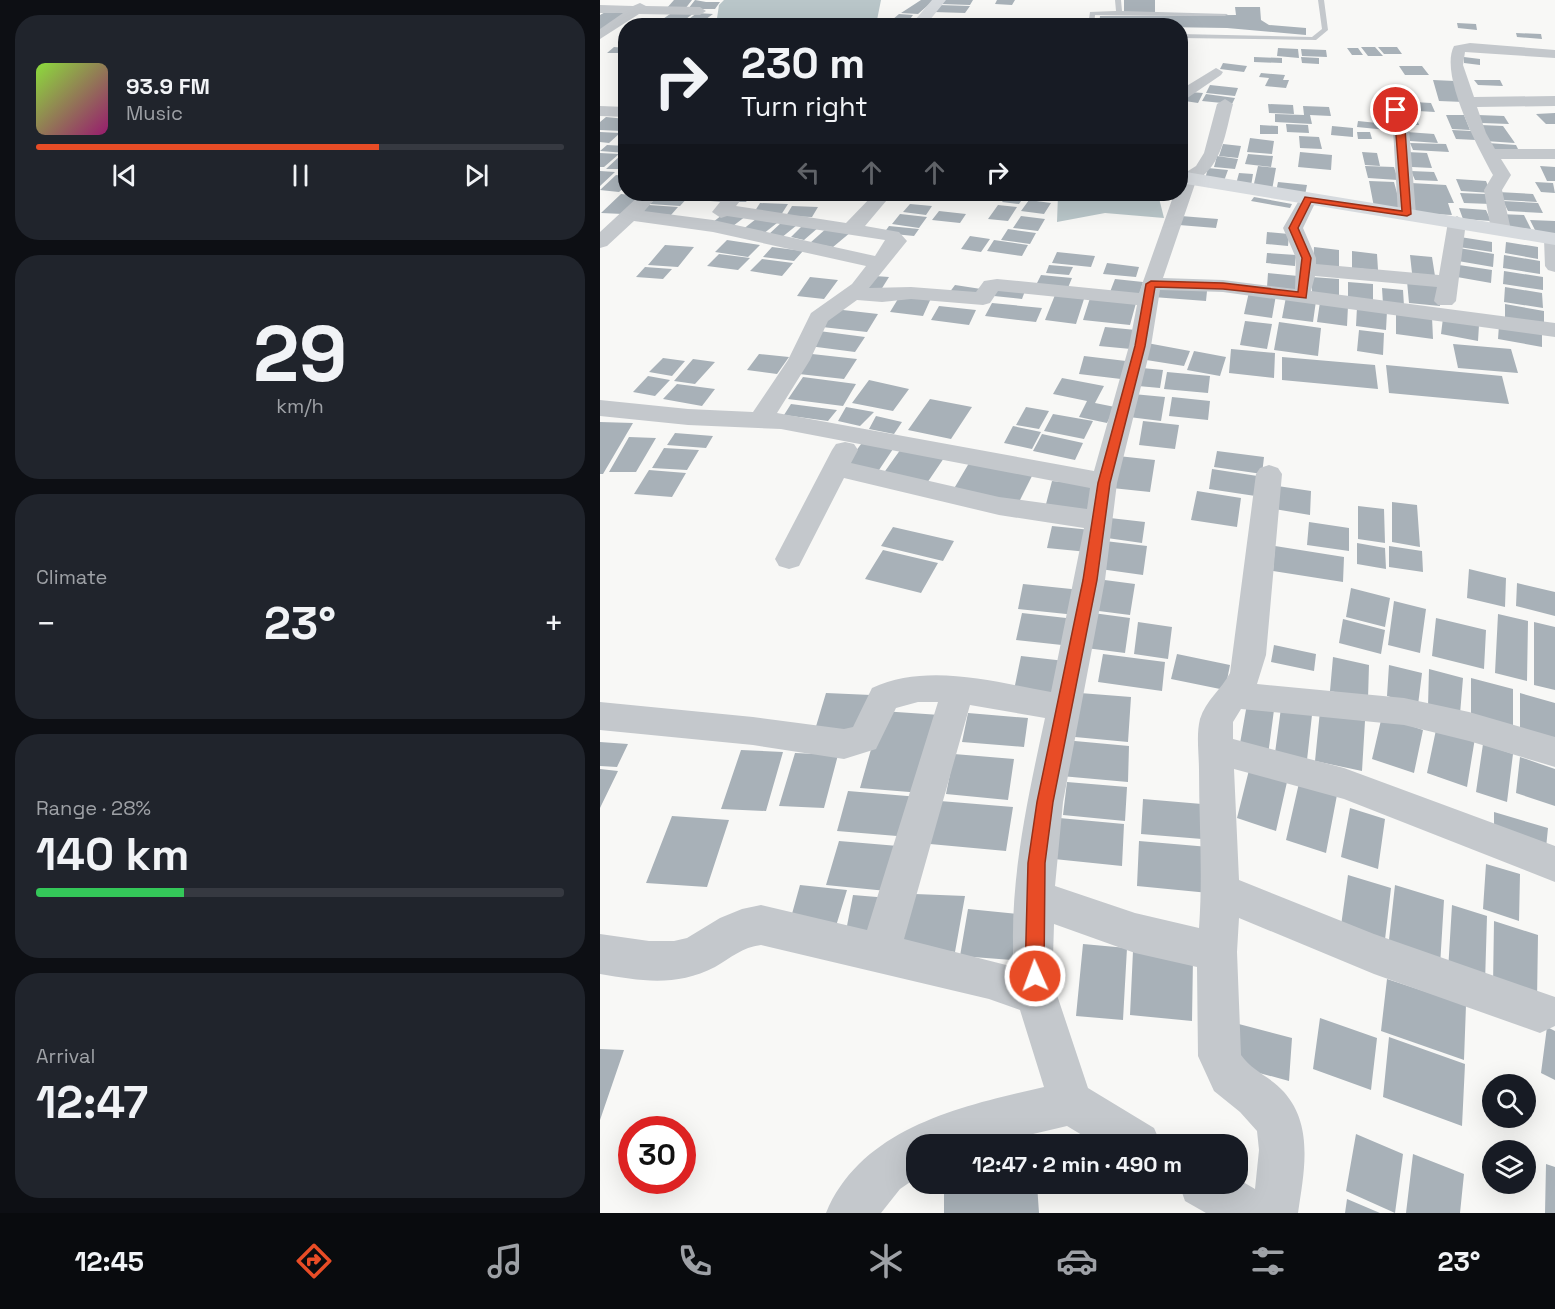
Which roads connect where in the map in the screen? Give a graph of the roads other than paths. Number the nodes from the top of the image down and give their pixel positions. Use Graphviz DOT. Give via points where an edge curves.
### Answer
graph roads {
  1 [pos="611,0"];
  2 [pos="939,0"];
  3 [pos="1118,0"];
  4 [pos="1321,0"];
  5 [pos="642,4"];
  6 [pos="600,8"];
  7 [pos="700,11"];
  8 [pos="1119,13"];
  9 [pos="1225,14"];
  10 [pos="623,18"];
  11 [pos="924,18"];
  12 [pos="1092,18"];
  13 [pos="618,22"];
  14 [pos="600,35"];
  15 [pos="1188,36"];
  16 [pos="1555,54"];
  17 [pos="1216,72"];
  18 [pos="1188,82"];
  19 [pos="1204,84"];
  20 [pos="1188,92"];
  21 [pos="1555,101"];
  22 [pos="1225,104"];
  23 [pos="1470,107"];
  24 [pos="1555,109"];
  25 [pos="1396,110"];
  26 [pos="1490,154"];
  27 [pos="1555,154"];
  28 [pos="1188,176"];
  29 [pos="1188,179"];
  30 [pos="1308,199"];
  31 [pos="643,201"];
  32 [pos="732,201"];
  33 [pos="753,201"];
  34 [pos="877,201"];
  35 [pos="1177,201"];
  36 [pos="723,210"];
  37 [pos="627,214"];
  38 [pos="1407,214"];
  39 [pos="750,215"];
  40 [pos="1457,222"];
  41 [pos="705,224"];
  42 [pos="852,228"];
  43 [pos="734,230"];
  44 [pos="1501,230"];
  45 [pos="602,237"];
  46 [pos="1554,239"];
  47 [pos="880,263"];
  48 [pos="1555,266"];
  49 [pos="1306,269"];
  50 [pos="1448,282"];
  51 [pos="1149,292"];
  52 [pos="853,293"];
  53 [pos="1302,296"];
  54 [pos="1443,313"];
  55 [pos="1555,330"];
  56 [pos="601,410"];
  57 [pos="760,420"];
  58 [pos="853,435"];
  59 [pos="836,468"];
  60 [pos="1269,474"];
  61 [pos="1104,483"];
  62 [pos="1099,520"];
  63 [pos="789,559"];
  64 [pos="958,691"];
  65 [pos="1235,694"];
  66 [pos="1064,708"];
  67 [pos="600,716"];
  68 [pos="1215,750"];
  69 [pos="1555,752"];
  70 [pos="1555,864"];
  71 [pos="1221,892"];
  72 [pos="1036,899"];
  73 [pos="1217,952"];
  74 [pos="600,954"];
  75 [pos="880,954"];
  76 [pos="1036,995"];
  77 [pos="1540,1012"];
  78 [pos="1071,1103"];
  79 [pos="950,1134"];
  80 [pos="1122,1134"];
  81 [pos="906,1157"];
  82 [pos="1219,1194"];
  83 [pos="849,1213"];
  84 [pos="1250,1213"];
  85 [pos="1274,1213"];
  1 -- 6 [label="street"];
  2 -- 11 [label="main road"];
  3 -- 8 [label="lane"];
  4 -- 15 [label="lane" via="1325,30 1314,39"];
  5 -- 6 [label="street"];
  5 -- 7 [label="street"];
  5 -- 10 [label="street"];
  8 -- 9 [label="lane"];
  8 -- 12 [label="lane" via="1092,13"];
  13 -- 14 [label="street"];
  16 -- 23 [label="street" via="1461,48 1456,64"];
  17 -- 19 [label="street"];
  18 -- 19 [label="street"];
  19 -- 20 [label="street"];
  21 -- 23 [label="street"];
  22 -- 28 [label="street" via="1209,161"];
  23 -- 24 [label="street"];
  23 -- 26 [label="street"];
  25 -- 38 [label="street"];
  26 -- 27 [label="street"];
  26 -- 44 [label="street" via="1502,175 1493,190"];
  29 -- 30 [label="main road"];
  30 -- 38 [label="main road"];
  30 -- 49 [label="street" via="1293,228 1306,258"];
  31 -- 37 [label="street"];
  32 -- 36 [label="street"];
  33 -- 39 [label="street" via="747,209"];
  34 -- 42 [label="street"];
  35 -- 51 [label="street"];
  36 -- 39 [label="street"];
  36 -- 41 [label="street"];
  37 -- 41 [label="street"];
  37 -- 45 [label="street"];
  38 -- 40 [label="main road"];
  39 -- 42 [label="street"];
  39 -- 43 [label="street"];
  40 -- 44 [label="main road"];
  40 -- 50 [label="street"];
  41 -- 43 [label="street"];
  42 -- 47 [label="street" via="896,239"];
  43 -- 47 [label="street"];
  44 -- 46 [label="main road"];
  46 -- 48 [label="street"];
  47 -- 52 [label="street"];
  49 -- 50 [label="street"];
  49 -- 53 [label="street"];
  50 -- 54 [label="street"];
  51 -- 52 [label="street" via="991,285 983,299"];
  51 -- 53 [label="street" via="1223,286"];
  51 -- 61 [label="street" via="1140,346"];
  52 -- 57 [label="street" via="819,318 799,360"];
  53 -- 54 [label="street"];
  54 -- 55 [label="street"];
  56 -- 57 [label="street"];
  57 -- 58 [label="street"];
  58 -- 59 [label="street"];
  58 -- 61 [label="street"];
  59 -- 62 [label="street" via="1004,508"];
  59 -- 63 [label="street"];
  60 -- 65 [label="street" via="1250,655 1246,675"];
  61 -- 62 [label="street"];
  62 -- 66 [label="street"];
  64 -- 66 [label="street"];
  64 -- 67 [label="street" via="913,687 891,692 882,700 864,738 844,744"];
  64 -- 75 [label="street"];
  65 -- 68 [label="street" via="1221,708 1216,722"];
  65 -- 69 [label="street" via="1413,713"];
  66 -- 72 [label="street" via="1045,802"];
  68 -- 70 [label="street" via="1251,756 1327,780"];
  68 -- 71 [label="street"];
  71 -- 73 [label="street"];
  71 -- 77 [label="street" via="1374,954"];
  72 -- 73 [label="street" via="1135,933"];
  72 -- 76 [label="street"];
  73 -- 85 [label="street" via="1220,1056 1225,1071 1233,1082 1269,1106 1280,1125 1283,1154"];
  74 -- 75 [label="street" via="680,961 743,926 761,925"];
  75 -- 76 [label="street" via="988,979"];
  76 -- 78 [label="street"];
  78 -- 79 [label="street"];
  78 -- 80 [label="street"];
  81 -- 83 [label="street" via="884,1173"];
  82 -- 84 [label="street"];
}
